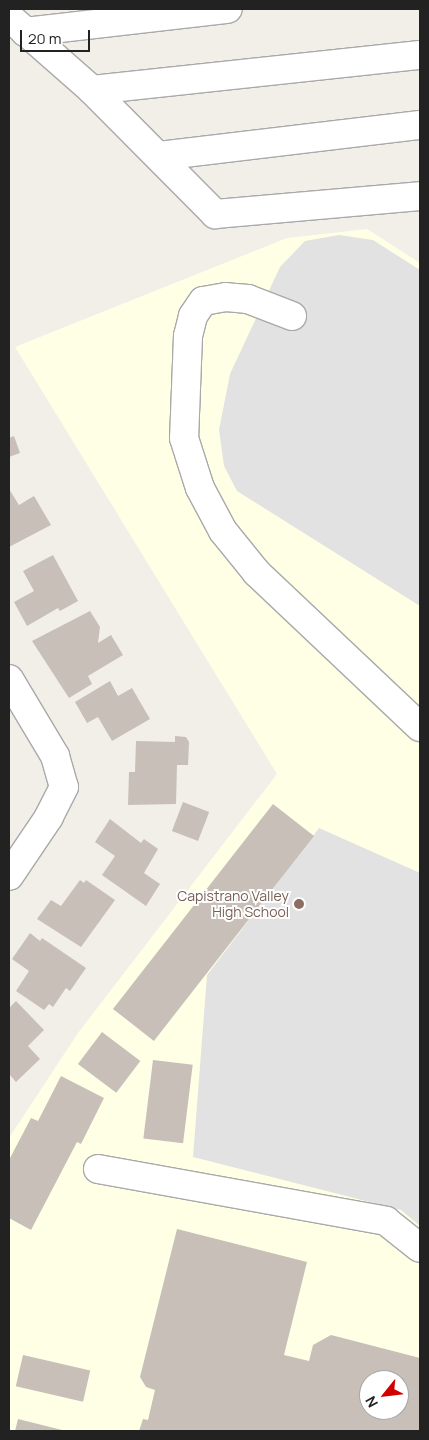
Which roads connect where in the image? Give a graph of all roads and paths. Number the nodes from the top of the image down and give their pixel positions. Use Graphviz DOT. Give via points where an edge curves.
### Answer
graph roads {
  1 [pos="228,9"];
  2 [pos="17,24"];
  3 [pos="420,55"];
  4 [pos="92,90"];
  5 [pos="420,125"];
  6 [pos="159,156"];
  7 [pos="420,196"];
  8 [pos="388,201"];
  9 [pos="420,217"];
  10 [pos="292,316"];
  11 [pos="9,679"];
  12 [pos="420,728"];
  13 [pos="9,876"];
  14 [pos="98,1169"];
  15 [pos="420,1248"];
  1 -- 2 [label="street"];
  2 -- 4 [label="street"];
  3 -- 4 [label="street"];
  4 -- 6 [label="street"];
  5 -- 6 [label="street"];
  6 -- 8 [label="street" via="215,214"];
  7 -- 8 [label="street"];
  8 -- 9 [label="street"];
  10 -- 12 [label="street" via="248,299 226,297 203,301 193,316 188,336 184,438 204,497 223,530 257,573"];
  11 -- 13 [label="street" via="55,756 64,786 49,817"];
  14 -- 15 [label="street" via="386,1221"];
}
